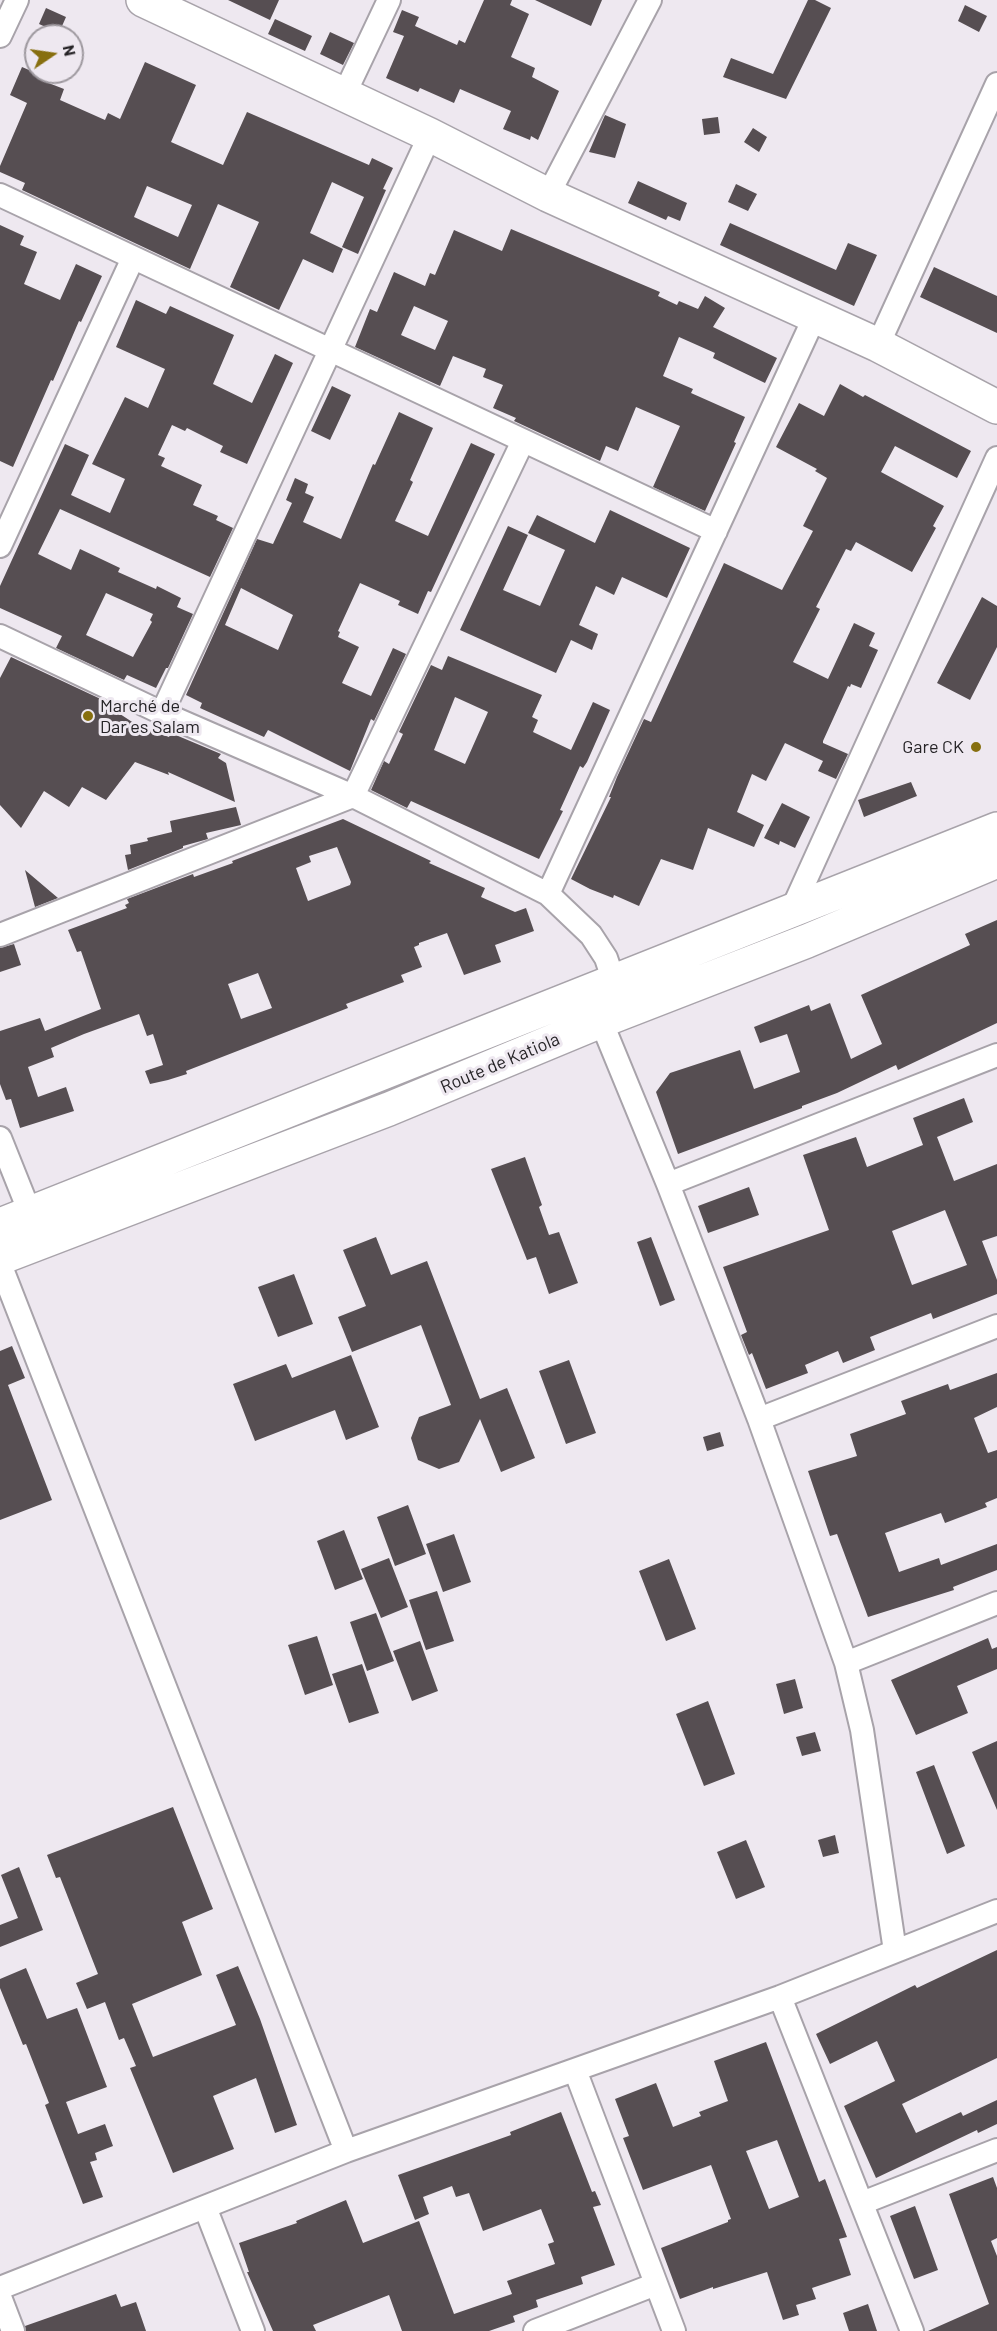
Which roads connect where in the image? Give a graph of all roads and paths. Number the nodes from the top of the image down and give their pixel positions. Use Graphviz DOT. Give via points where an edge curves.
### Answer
graph roads {
  1 [pos="17,0"];
  2 [pos="143,0"];
  3 [pos="389,0"];
  4 [pos="650,0"];
  5 [pos="0,36"];
  6 [pos="997,84"];
  7 [pos="344,95"];
  8 [pos="430,135"];
  9 [pos="0,195"];
  10 [pos="548,195"];
  11 [pos="133,258"];
  12 [pos="815,316"];
  13 [pos="878,345"];
  14 [pos="330,350"];
  15 [pos="997,407"];
  16 [pos="523,441"];
  17 [pos="997,458"];
  18 [pos="716,531"];
  19 [pos="0,546"];
  20 [pos="0,636"];
  21 [pos="162,713"];
  22 [pos="352,796"];
  23 [pos="997,829"];
  24 [pos="997,861"];
  25 [pos="548,894"];
  26 [pos="791,912"];
  27 [pos="0,935"];
  28 [pos="614,982"];
  29 [pos="601,1021"];
  30 [pos="997,1055"];
  31 [pos="0,1138"];
  32 [pos="668,1184"];
  33 [pos="15,1219"];
  34 [pos="0,1258"];
  35 [pos="0,1264"];
  36 [pos="997,1326"];
  37 [pos="759,1419"];
  38 [pos="997,1603"];
  39 [pos="846,1663"];
  40 [pos="997,1911"];
  41 [pos="895,1951"];
  42 [pos="780,1996"];
  43 [pos="575,2070"];
  44 [pos="997,2150"];
  45 [pos="345,2151"];
  46 [pos="862,2203"];
  47 [pos="205,2207"];
  48 [pos="656,2283"];
  49 [pos="0,2288"];
  50 [pos="0,2297"];
  51 [pos="13,2331"];
  52 [pos="253,2331"];
  53 [pos="535,2331"];
  54 [pos="674,2331"];
  55 [pos="912,2331"];
  1 -- 5 [label="street"];
  2 -- 7 [label="main road"];
  3 -- 7 [label="street"];
  4 -- 10 [label="street"];
  6 -- 13 [label="street"];
  7 -- 8 [label="main road"];
  8 -- 10 [label="main road"];
  8 -- 14 [label="street"];
  9 -- 11 [label="street"];
  10 -- 12 [label="main road"];
  11 -- 14 [label="street"];
  11 -- 19 [label="street"];
  12 -- 13 [label="main road"];
  12 -- 18 [label="street"];
  13 -- 15 [label="main road"];
  14 -- 16 [label="street"];
  14 -- 21 [label="street"];
  16 -- 18 [label="street"];
  16 -- 22 [label="street"];
  17 -- 26 [label="street"];
  18 -- 25 [label="street"];
  20 -- 21 [label="street"];
  21 -- 22 [label="street"];
  22 -- 25 [label="street"];
  22 -- 27 [label="street"];
  23 -- 26 [label="main road, Route de Katiola"];
  24 -- 29 [label="main road, Route de Katiola"];
  25 -- 28 [label="street" via="591,934 606,958"];
  26 -- 28 [label="main road, Route de Katiola"];
  28 -- 33 [label="main road, Route de Katiola"];
  29 -- 32 [label="street"];
  29 -- 34 [label="main road, Route de Katiola" via="389,1109"];
  30 -- 32 [label="street"];
  31 -- 33 [label="street"];
  32 -- 37 [label="street"];
  35 -- 45 [label="street"];
  36 -- 37 [label="street"];
  37 -- 39 [label="street"];
  38 -- 39 [label="street"];
  39 -- 41 [label="street" via="862,1730"];
  40 -- 41 [label="street"];
  41 -- 42 [label="street"];
  42 -- 43 [label="street"];
  42 -- 46 [label="street"];
  43 -- 45 [label="street"];
  43 -- 48 [label="street"];
  44 -- 46 [label="street"];
  45 -- 47 [label="street"];
  46 -- 55 [label="street"];
  47 -- 49 [label="street"];
  47 -- 52 [label="street"];
  48 -- 53 [label="street"];
  48 -- 54 [label="street"];
  50 -- 51 [label="street"];
}
